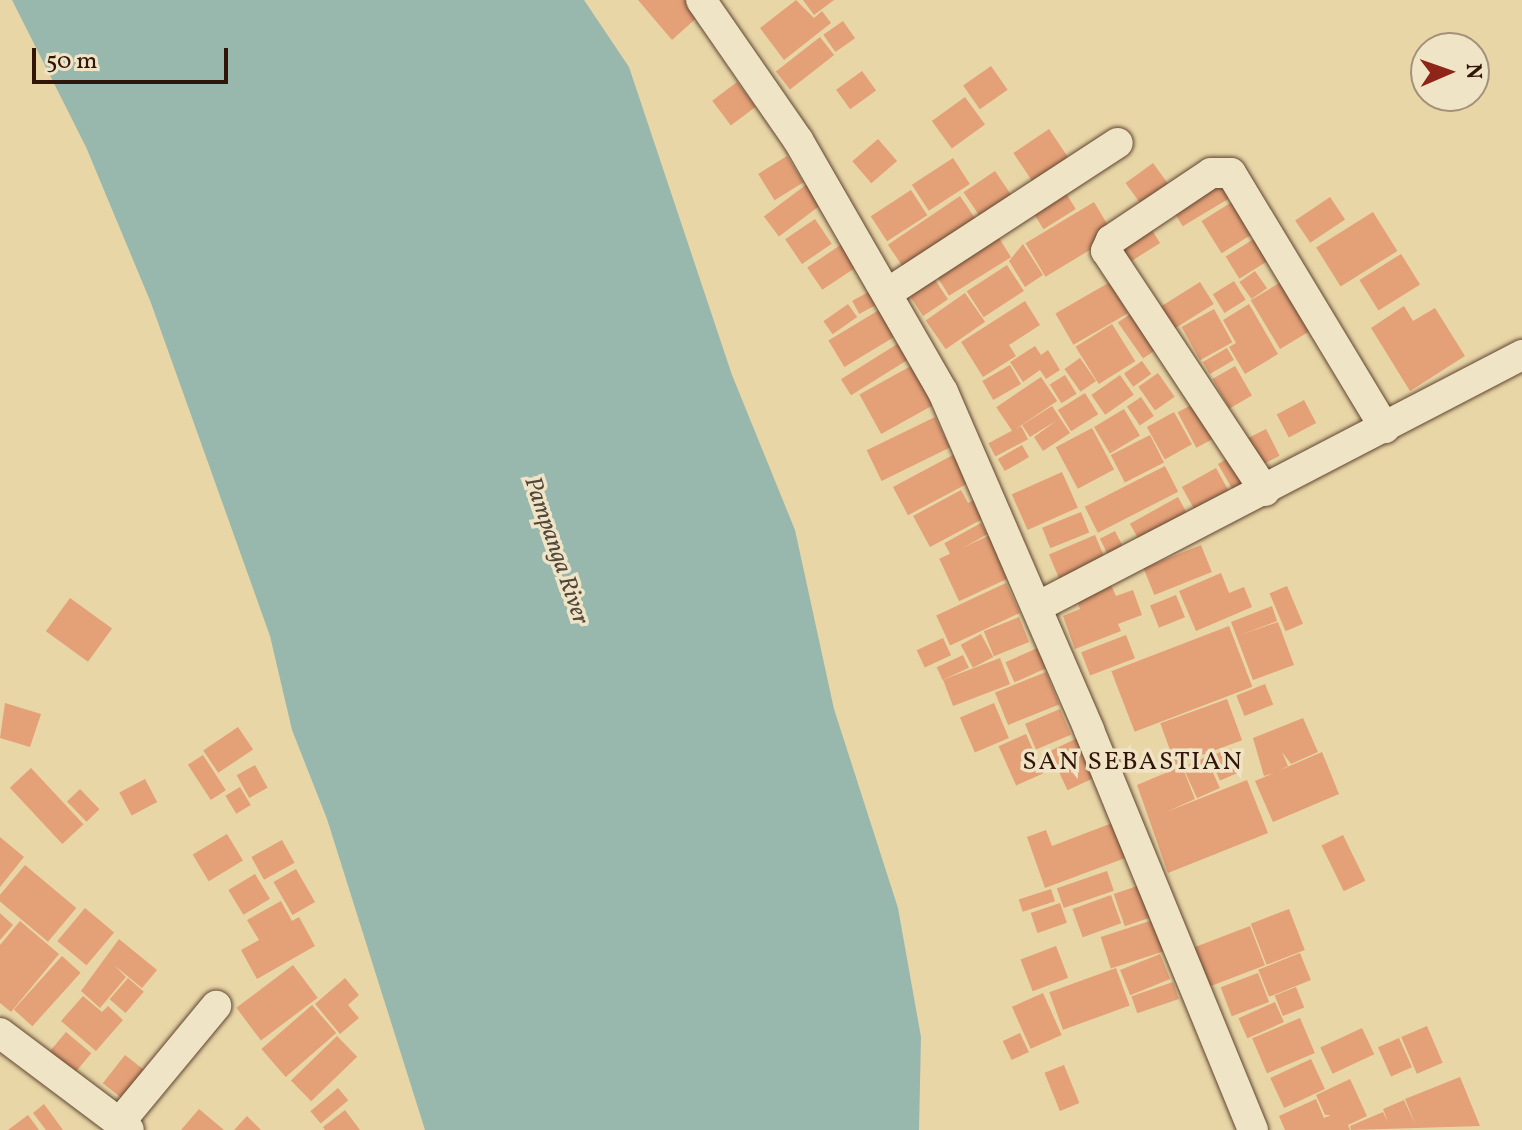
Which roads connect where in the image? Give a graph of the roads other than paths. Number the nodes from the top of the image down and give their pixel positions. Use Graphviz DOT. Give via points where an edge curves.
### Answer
graph roads {
  1 [pos="701,0"];
  2 [pos="1118,143"];
  3 [pos="889,292"];
  4 [pos="1522,355"];
  5 [pos="1385,428"];
  6 [pos="1265,491"];
  7 [pos="1037,607"];
  8 [pos="216,1006"];
  9 [pos="0,1033"];
  10 [pos="125,1126"];
  11 [pos="1253,1130"];
  1 -- 3 [label="street" via="798,140"];
  2 -- 3 [label="street"];
  3 -- 7 [label="street" via="977,463"];
  4 -- 5 [label="street"];
  5 -- 6 [label="street"];
  5 -- 6 [label="street" via="1231,173 1211,173 1111,240 1106,251"];
  6 -- 7 [label="street"];
  7 -- 11 [label="street"];
  8 -- 10 [label="street"];
  9 -- 10 [label="street"];
}
